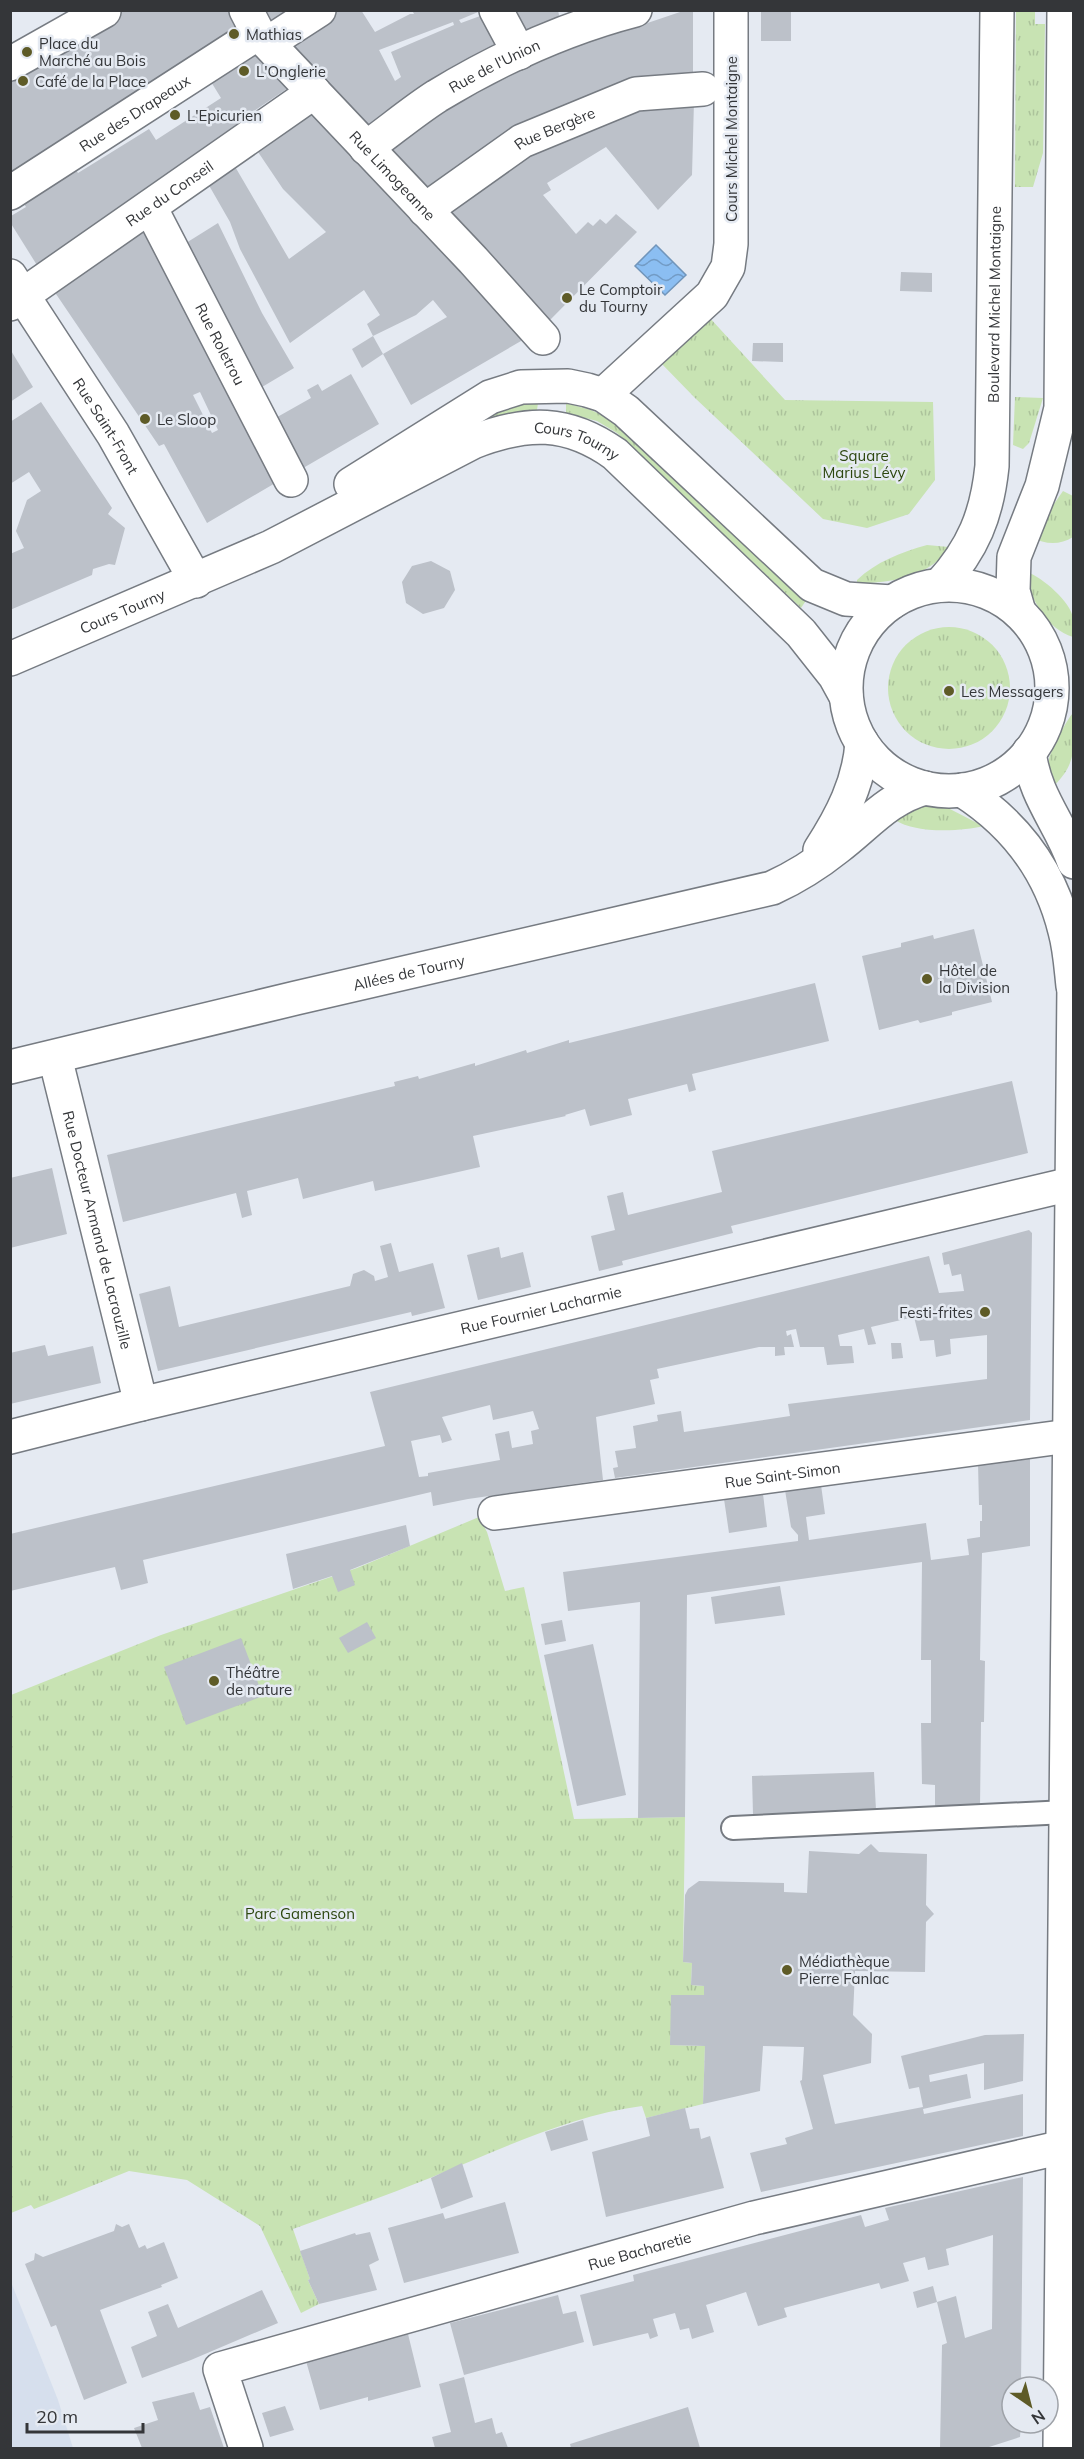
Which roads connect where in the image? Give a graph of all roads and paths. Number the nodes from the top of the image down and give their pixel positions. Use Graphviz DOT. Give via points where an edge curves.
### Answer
graph roads {
  1 [pos="319,10"];
  2 [pos="496,10"];
  3 [pos="635,10"];
  4 [pos="731,10"];
  5 [pos="997,10"];
  6 [pos="1064,10"];
  7 [pos="104,11"];
  8 [pos="258,29"];
  9 [pos="519,53"];
  10 [pos="10,64"];
  11 [pos="703,89"];
  12 [pos="314,92"];
  13 [pos="1068,136"];
  14 [pos="366,148"];
  15 [pos="10,193"];
  16 [pos="150,207"];
  17 [pos="425,210"];
  18 [pos="15,292"];
  19 [pos="543,338"];
  20 [pos="603,395"];
  21 [pos="291,480"];
  22 [pos="233,565"];
  23 [pos="196,581"];
  24 [pos="940,585"];
  25 [pos="892,602"];
  26 [pos="1019,612"];
  27 [pos="1039,637"];
  28 [pos="1074,648"];
  29 [pos="10,659"];
  30 [pos="1074,691"];
  31 [pos="846,696"];
  32 [pos="1048,715"];
  33 [pos="862,743"];
  34 [pos="1029,752"];
  35 [pos="925,788"];
  36 [pos="962,790"];
  37 [pos="1074,862"];
  38 [pos="803,870"];
  39 [pos="1073,985"];
  40 [pos="55,1057"];
  41 [pos="10,1067"];
  42 [pos="1072,1197"];
  43 [pos="141,1404"];
  44 [pos="1069,1436"];
  45 [pos="10,1437"];
  46 [pos="495,1513"];
  47 [pos="1070,1623"];
  48 [pos="1066,1812"];
  49 [pos="733,1828"];
  50 [pos="1063,2147"];
  51 [pos="246,2448"];
  52 [pos="1060,2448"];
  1 -- 8 [label="street, Rue des Drapeaux"];
  2 -- 9 [label="street"];
  3 -- 9 [label="street, Rue de l'Union" via="598,20"];
  4 -- 20 [label="street, Cours Michel Montaigne" via="728,267 711,295"];
  5 -- 24 [label="street, Boulevard Michel Montaigne" via="992,466 984,512 976,532"];
  6 -- 13 [label="street"];
  7 -- 10 [label="street"];
  8 -- 12 [label="street, Rue Limogeanne"];
  8 -- 15 [label="street, Rue des Drapeaux"];
  9 -- 14 [label="street, Rue de l'Union" via="437,97"];
  11 -- 17 [label="street, Rue Bergère" via="636,94 522,141"];
  12 -- 14 [label="street, Rue Limogeanne"];
  12 -- 16 [label="street, Rue du Conseil"];
  13 -- 26 [label="street" via="1061,408 1042,486 1014,557 1013,591"];
  14 -- 17 [label="street, Rue Limogeanne"];
  16 -- 18 [label="street, Rue du Conseil"];
  16 -- 21 [label="street, Rue Roletrou"];
  17 -- 19 [label="street, Rue Limogeanne"];
  18 -- 23 [label="street, Rue Saint-Front" via="112,434"];
  20 -- 22 [label="street, Cours Tourny" via="550,385 521,387 490,397 276,532"];
  20 -- 25 [label="street, Cours Tourny" via="657,439 812,585 846,599"];
  22 -- 23 [label="street, Cours Tourny"];
  22 -- 31 [label="street, Cours Tourny" via="473,442 498,432 551,427 578,433 615,454 801,633"];
  23 -- 29 [label="street, Cours Tourny"];
  24 -- 25 [label="street"];
  24 -- 26 [label="street" via="982,590"];
  25 -- 31 [label="street" via="857,641 848,666"];
  26 -- 27 [label="street"];
  27 -- 28 [label="street"];
  27 -- 32 [label="street" via="1049,662 1052,689"];
  30 -- 32 [label="street"];
  31 -- 33 [label="street" via="850,718"];
  32 -- 34 [label="street"];
  33 -- 35 [label="street" via="878,763 900,779"];
  33 -- 38 [label="street, Allées de Tourny" via="858,773 846,807"];
  34 -- 36 [label="street" via="1004,775"];
  34 -- 37 [label="street" via="1042,800"];
  35 -- 36 [label="street"];
  35 -- 38 [label="street, Allées de Tourny" via="885,806 837,848"];
  36 -- 39 [label="street" via="1014,831 1044,874 1066,932"];
  38 -- 40 [label="street, Allées de Tourny" via="772,888 748,895"];
  39 -- 42 [label="street"];
  40 -- 41 [label="street, Allées de Tourny"];
  40 -- 43 [label="street, Rue Docteur Armand de Lacrouzille"];
  42 -- 43 [label="street, Rue Fournier Lacharmie"];
  42 -- 44 [label="street"];
  43 -- 45 [label="street, Rue Fournier Lacharmie"];
  44 -- 46 [label="street, Rue Saint-Simon"];
  44 -- 47 [label="street"];
  47 -- 48 [label="street"];
  48 -- 49 [label="lane"];
  48 -- 50 [label="street"];
  50 -- 51 [label="street, Rue Bacharetie" via="754,2217 220,2368"];
  50 -- 52 [label="street"];
}
